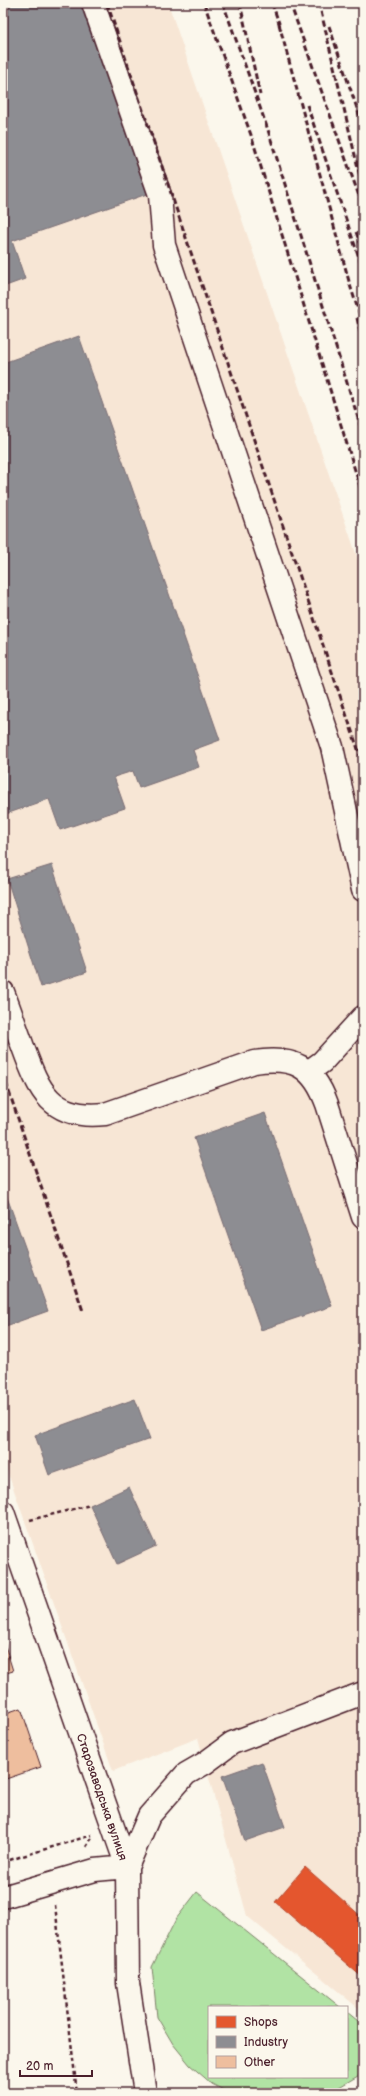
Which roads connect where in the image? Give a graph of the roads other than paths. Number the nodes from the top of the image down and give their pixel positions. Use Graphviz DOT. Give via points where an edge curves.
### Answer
graph roads {
  1 [pos="92,3"];
  2 [pos="363,890"];
  3 [pos="3,992"];
  4 [pos="363,1017"];
  5 [pos="308,1072"];
  6 [pos="363,1217"];
  7 [pos="5,1519"];
  8 [pos="363,1693"];
  9 [pos="127,1867"];
  10 [pos="3,1897"];
  11 [pos="146,2093"];
  1 -- 2 [label="street" via="160,196 164,245 332,747"];
  3 -- 5 [label="street" via="41,1091 54,1104 70,1112 87,1116 105,1114 254,1062 273,1060 291,1063"];
  4 -- 5 [label="street" via="322,1062"];
  5 -- 6 [label="street" via="320,1086 327,1104"];
  7 -- 9 [label="street, Старозаводська вулиця"];
  8 -- 9 [label="street" via="232,1744 186,1774 150,1816"];
  9 -- 10 [label="street" via="96,1870"];
  9 -- 11 [label="street, Старозаводська вулиця" via="128,1983"];
}
